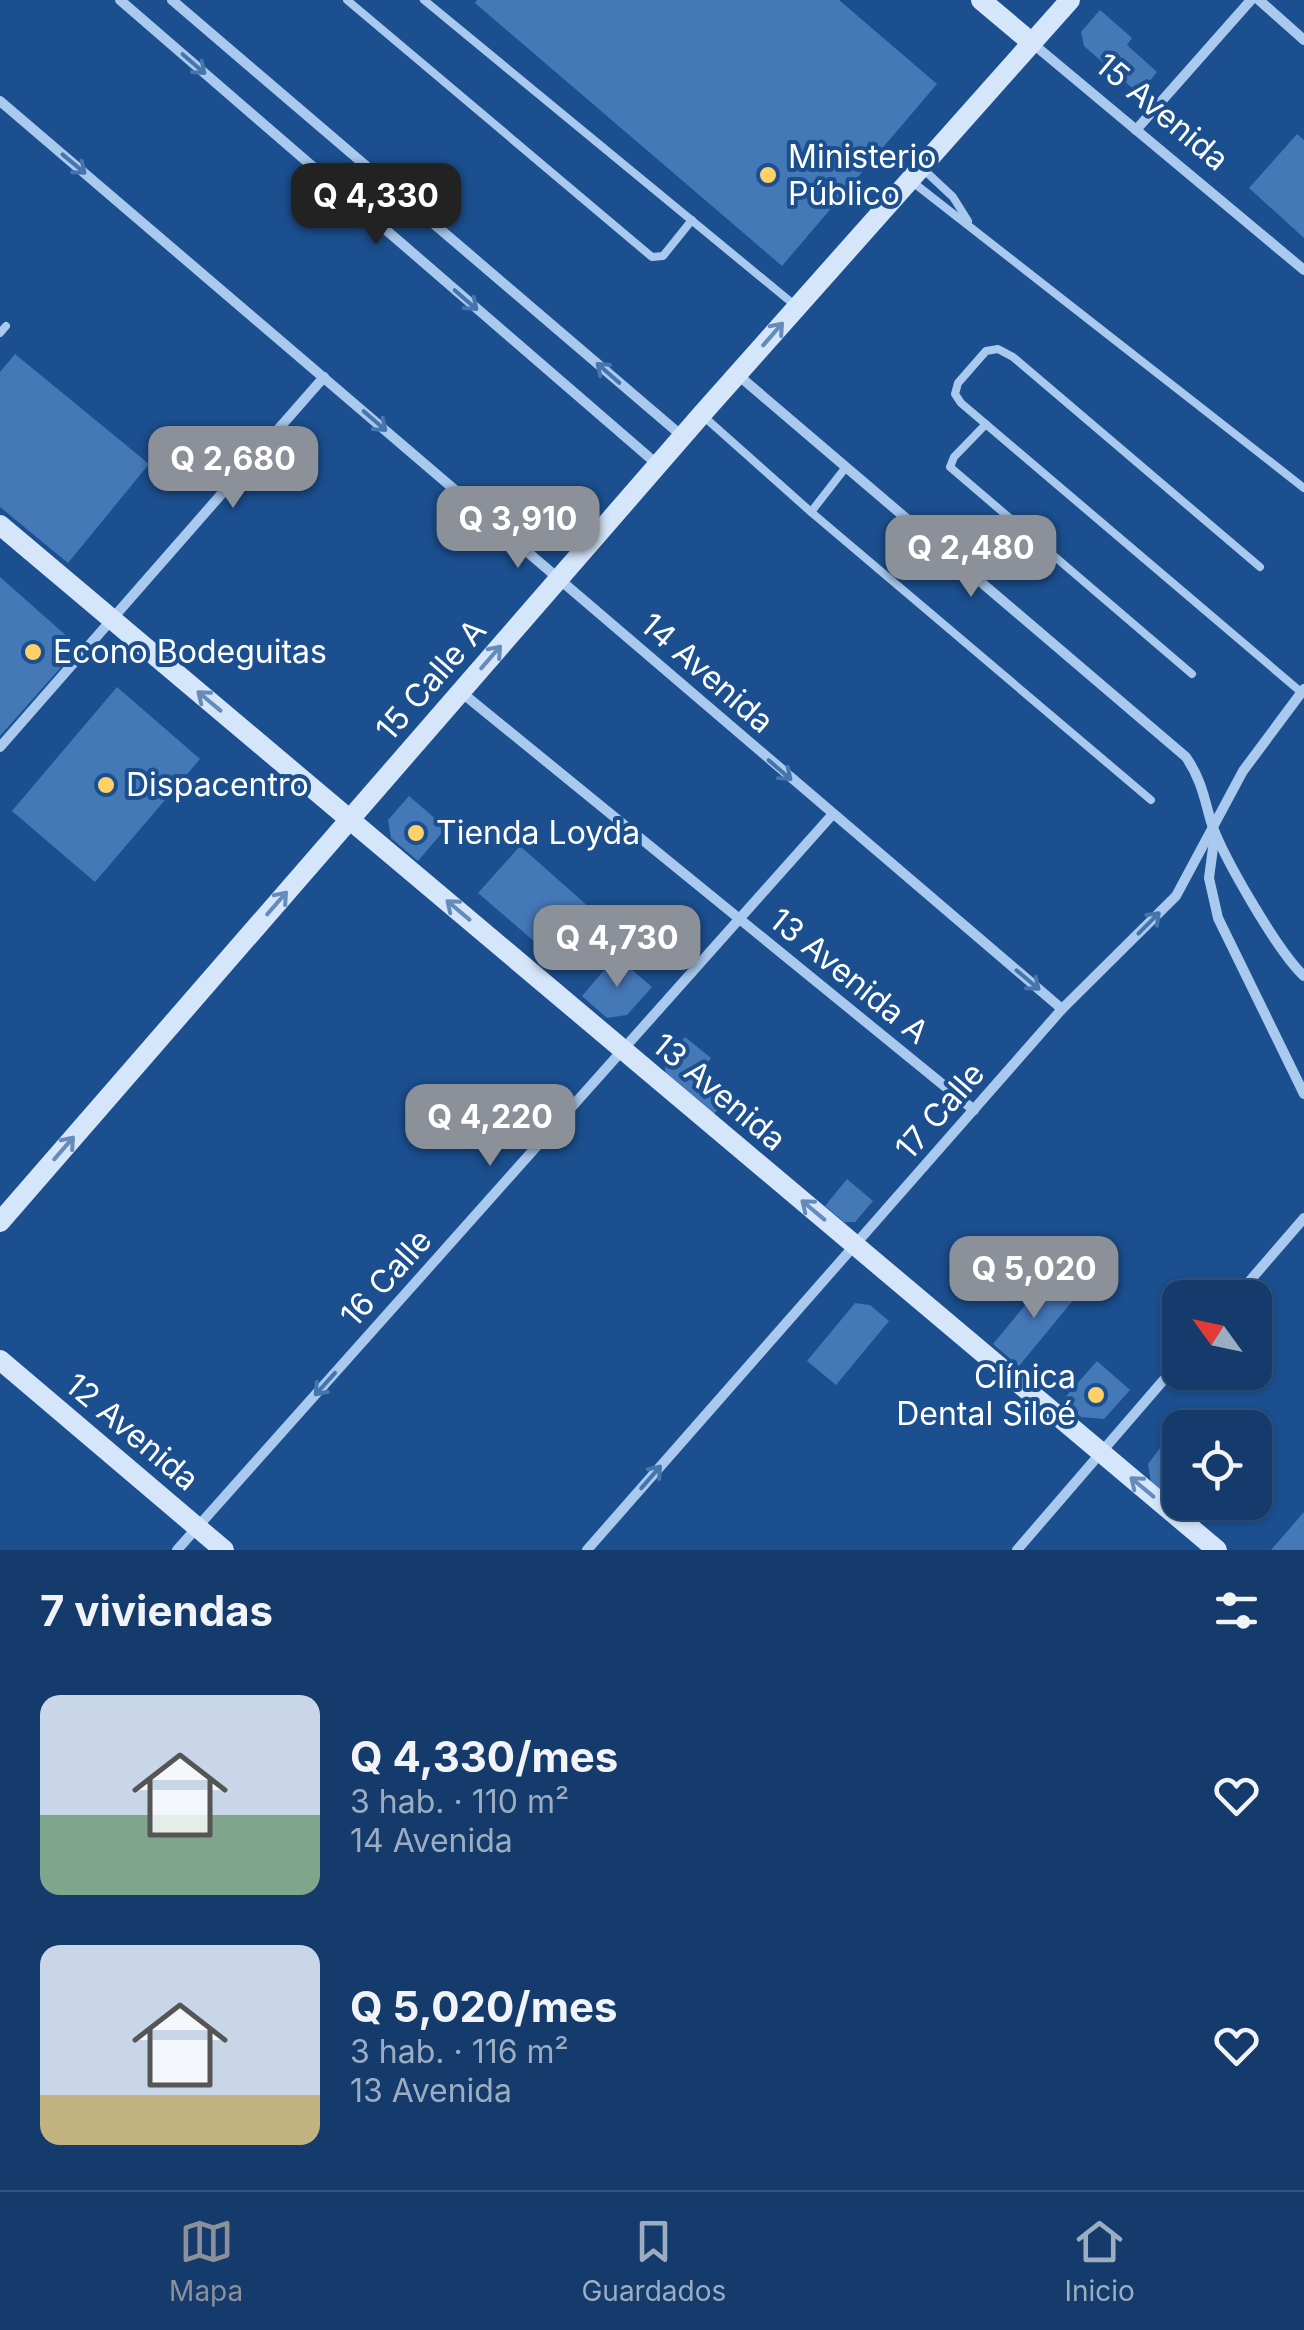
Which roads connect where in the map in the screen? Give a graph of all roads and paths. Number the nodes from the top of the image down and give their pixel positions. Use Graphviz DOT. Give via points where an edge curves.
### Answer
graph roads {
  1 [pos="120,0"];
  2 [pos="172,0"];
  3 [pos="347,0"];
  4 [pos="424,0"];
  5 [pos="982,0"];
  6 [pos="1070,0"];
  7 [pos="1255,0"];
  8 [pos="1304,40"];
  9 [pos="1032,43"];
  10 [pos="0,101"];
  11 [pos="1136,130"];
  12 [pos="916,174"];
  13 [pos="692,220"];
  14 [pos="970,225"];
  15 [pos="1304,270"];
  16 [pos="797,307"];
  17 [pos="738,375"];
  18 [pos="324,376"];
  19 [pos="702,414"];
  20 [pos="986,424"];
  21 [pos="682,436"];
  22 [pos="658,465"];
  23 [pos="846,467"];
  24 [pos="1304,488"];
  25 [pos="811,512"];
  26 [pos="0,525"];
  27 [pos="1260,566"];
  28 [pos="559,579"];
  29 [pos="112,619"];
  30 [pos="1192,674"];
  31 [pos="1302,690"];
  32 [pos="460,692"];
  33 [pos="0,747"];
  34 [pos="1151,800"];
  35 [pos="832,815"];
  36 [pos="350,819"];
  37 [pos="1214,827"];
  38 [pos="739,920"];
  39 [pos="1304,976"];
  40 [pos="1062,1010"];
  41 [pos="623,1050"];
  42 [pos="1304,1094"];
  43 [pos="974,1110"];
  44 [pos="1304,1218"];
  45 [pos="0,1222"];
  46 [pos="855,1246"];
  47 [pos="1251,1280"];
  48 [pos="0,1360"];
  49 [pos="1162,1382"];
  50 [pos="1101,1452"];
  51 [pos="198,1527"];
  52 [pos="177,1550"];
  53 [pos="224,1550"];
  54 [pos="587,1550"];
  55 [pos="1017,1550"];
  56 [pos="1217,1550"];
  1 -- 22 [label="street, one-way"];
  21 -- 2 [label="street, one-way"];
  3 -- 13 [label="lane" via="652,257 663,256"];
  4 -- 13 [label="lane"];
  5 -- 9 [label="street, 15 Avenida"];
  6 -- 9 [label="street, 15 Calle A"];
  7 -- 8 [label="street"];
  7 -- 11 [label="street"];
  9 -- 11 [label="street, 15 Avenida"];
  9 -- 12 [label="street, 15 Calle A"];
  10 -- 18 [label="street, 14 Avenida, one-way"];
  11 -- 15 [label="street, 15 Avenida"];
  12 -- 14 [label="lane"];
  12 -- 14 [label="lane" via="953,197"];
  12 -- 16 [label="street, 15 Calle A"];
  13 -- 16 [label="lane"];
  14 -- 24 [label="lane"];
  17 -- 16 [label="street, 15 Calle A, one-way"];
  17 -- 19 [label="street, 15 Calle A"];
  17 -- 23 [label="street"];
  18 -- 28 [label="street, 14 Avenida, one-way"];
  18 -- 29 [label="street"];
  19 -- 21 [label="street, 15 Calle A"];
  19 -- 25 [label="lane"];
  20 -- 27 [label="lane" via="956,394 986,351 998,350"];
  20 -- 30 [label="lane" via="950,467"];
  20 -- 31 [label="lane"];
  21 -- 22 [label="street, 15 Calle A"];
  22 -- 28 [label="street, 15 Calle A"];
  23 -- 25 [label="lane"];
  23 -- 37 [label="street" via="1186,757 1201,779"];
  25 -- 34 [label="lane"];
  26 -- 29 [label="street, 13 Avenida"];
  32 -- 28 [label="street, 15 Calle A, one-way"];
  28 -- 35 [label="street, 14 Avenida, one-way"];
  29 -- 33 [label="street"];
  36 -- 29 [label="street, 13 Avenida, one-way"];
  31 -- 37 [label="street, 17 Calle"];
  32 -- 36 [label="street, 15 Calle A"];
  32 -- 38 [label="street, 13 Avenida A"];
  35 -- 38 [label="street, 16 Calle"];
  35 -- 40 [label="street, 14 Avenida, one-way"];
  41 -- 36 [label="street, 13 Avenida, one-way"];
  45 -- 36 [label="street, 15 Calle A, one-way"];
  37 -- 39 [label="street" via="1283,957"];
  40 -- 37 [label="street, 17 Calle, one-way" via="1176,896"];
  37 -- 42 [label="street" via="1209,878 1218,918"];
  38 -- 41 [label="street, 16 Calle"];
  38 -- 43 [label="street, 13 Avenida A"];
  40 -- 43 [label="street, 17 Calle"];
  46 -- 41 [label="street, 13 Avenida, one-way"];
  41 -- 51 [label="street, 16 Calle, one-way"];
  43 -- 46 [label="street, 17 Calle"];
  44 -- 47 [label="street"];
  46 -- 50 [label="street, 13 Avenida"];
  54 -- 46 [label="street, 17 Calle, one-way"];
  48 -- 51 [label="street, 12 Avenida"];
  49 -- 50 [label="street"];
  50 -- 55 [label="street"];
  56 -- 50 [label="street, 13 Avenida, one-way"];
  51 -- 52 [label="street, 16 Calle"];
  51 -- 53 [label="street, 12 Avenida"];
}
